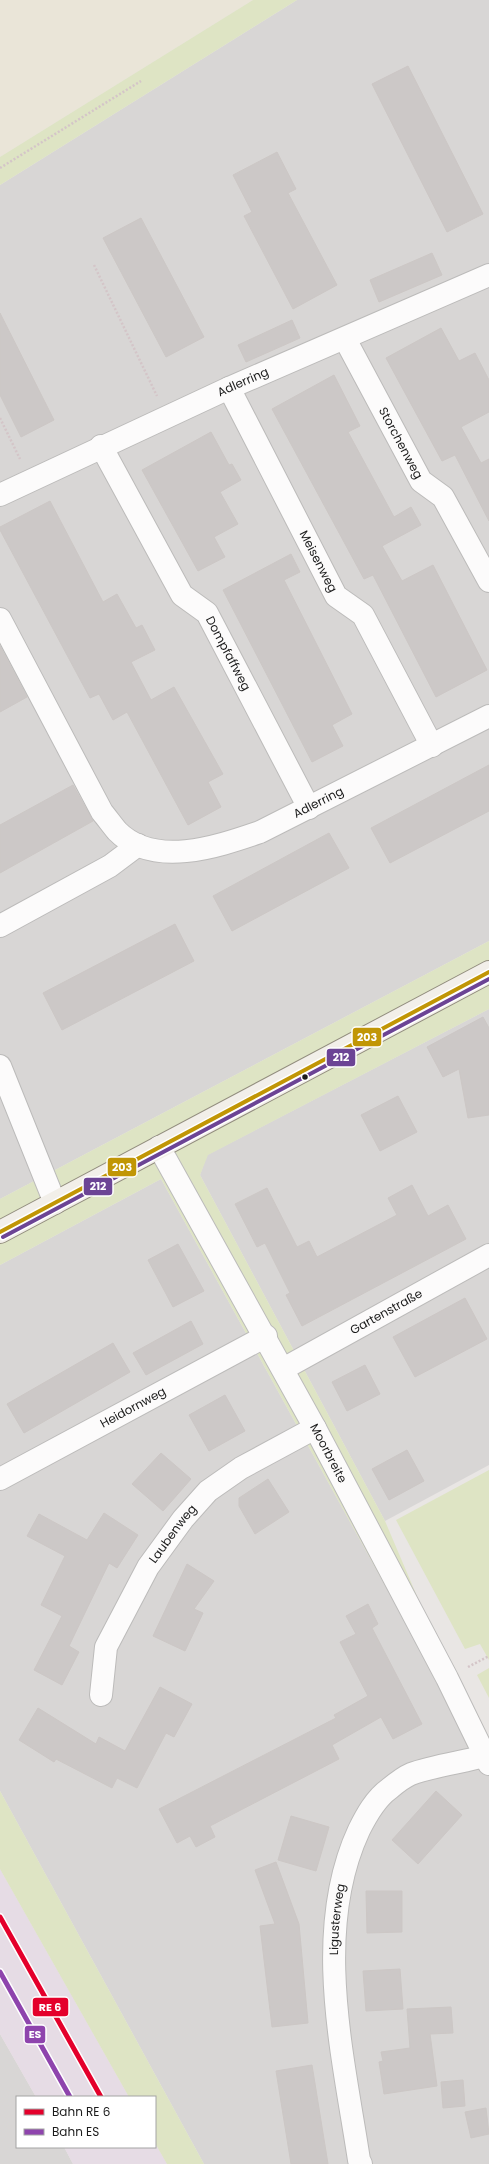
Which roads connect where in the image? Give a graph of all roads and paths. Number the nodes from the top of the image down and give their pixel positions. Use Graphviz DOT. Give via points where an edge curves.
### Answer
graph roads {
  1 [pos="141,81"];
  2 [pos="0,168"];
  3 [pos="94,265"];
  4 [pos="489,275"];
  5 [pos="345,339"];
  6 [pos="229,388"];
  7 [pos="167,416"];
  8 [pos="0,418"];
  9 [pos="101,446"];
  10 [pos="30,479"];
  11 [pos="0,495"];
  12 [pos="489,581"];
  13 [pos="0,619"];
  14 [pos="489,716"];
  15 [pos="432,746"];
  16 [pos="309,808"];
  17 [pos="138,845"];
  18 [pos="0,926"];
  19 [pos="489,972"];
  20 [pos="0,1066"];
  21 [pos="159,1147"];
  22 [pos="55,1203"];
  23 [pos="0,1232"];
  24 [pos="489,1255"];
  25 [pos="266,1336"];
  26 [pos="283,1369"];
  27 [pos="315,1428"];
  28 [pos="0,1479"];
  29 [pos="100,1696"];
  30 [pos="487,1760"];
  31 [pos="361,2164"];
  1 -- 2 [label="path"];
  3 -- 7 [label="path"];
  4 -- 5 [label="street, Adlerring"];
  5 -- 6 [label="street, Adlerring"];
  5 -- 12 [label="street, Storchenweg" via="421,481 443,498"];
  6 -- 7 [label="street, Adlerring"];
  6 -- 15 [label="street, Meisenweg" via="336,596 363,615"];
  7 -- 9 [label="street, Adlerring"];
  8 -- 10 [label="path"];
  9 -- 10 [label="street, Adlerring"];
  9 -- 16 [label="street, Dompfaffweg" via="182,595 207,613"];
  10 -- 11 [label="street, Adlerring"];
  13 -- 17 [label="street, Adlerring" via="102,812 118,832"];
  14 -- 15 [label="street, Adlerring"];
  15 -- 16 [label="street, Adlerring"];
  16 -- 17 [label="street, Adlerring" via="260,832 195,852 166,852"];
  17 -- 18 [label="street" via="110,866"];
  19 -- 21 [label="main road"];
  20 -- 22 [label="street"];
  21 -- 22 [label="main road"];
  21 -- 25 [label="street, Moorbreite"];
  22 -- 23 [label="main road"];
  24 -- 26 [label="street, Gartenstraße"];
  25 -- 26 [label="street, Moorbreite"];
  25 -- 28 [label="street, Heidornweg"];
  26 -- 27 [label="street, Moorbreite"];
  27 -- 29 [label="street, Laubenweg" via="241,1468 208,1491 183,1519 148,1567 106,1647"];
  27 -- 30 [label="street, Moorbreite" via="447,1678"];
  30 -- 31 [label="street, Ligusterweg" via="411,1774 387,1790 368,1813 351,1849 338,1900 334,1943 337,2014"];
}
